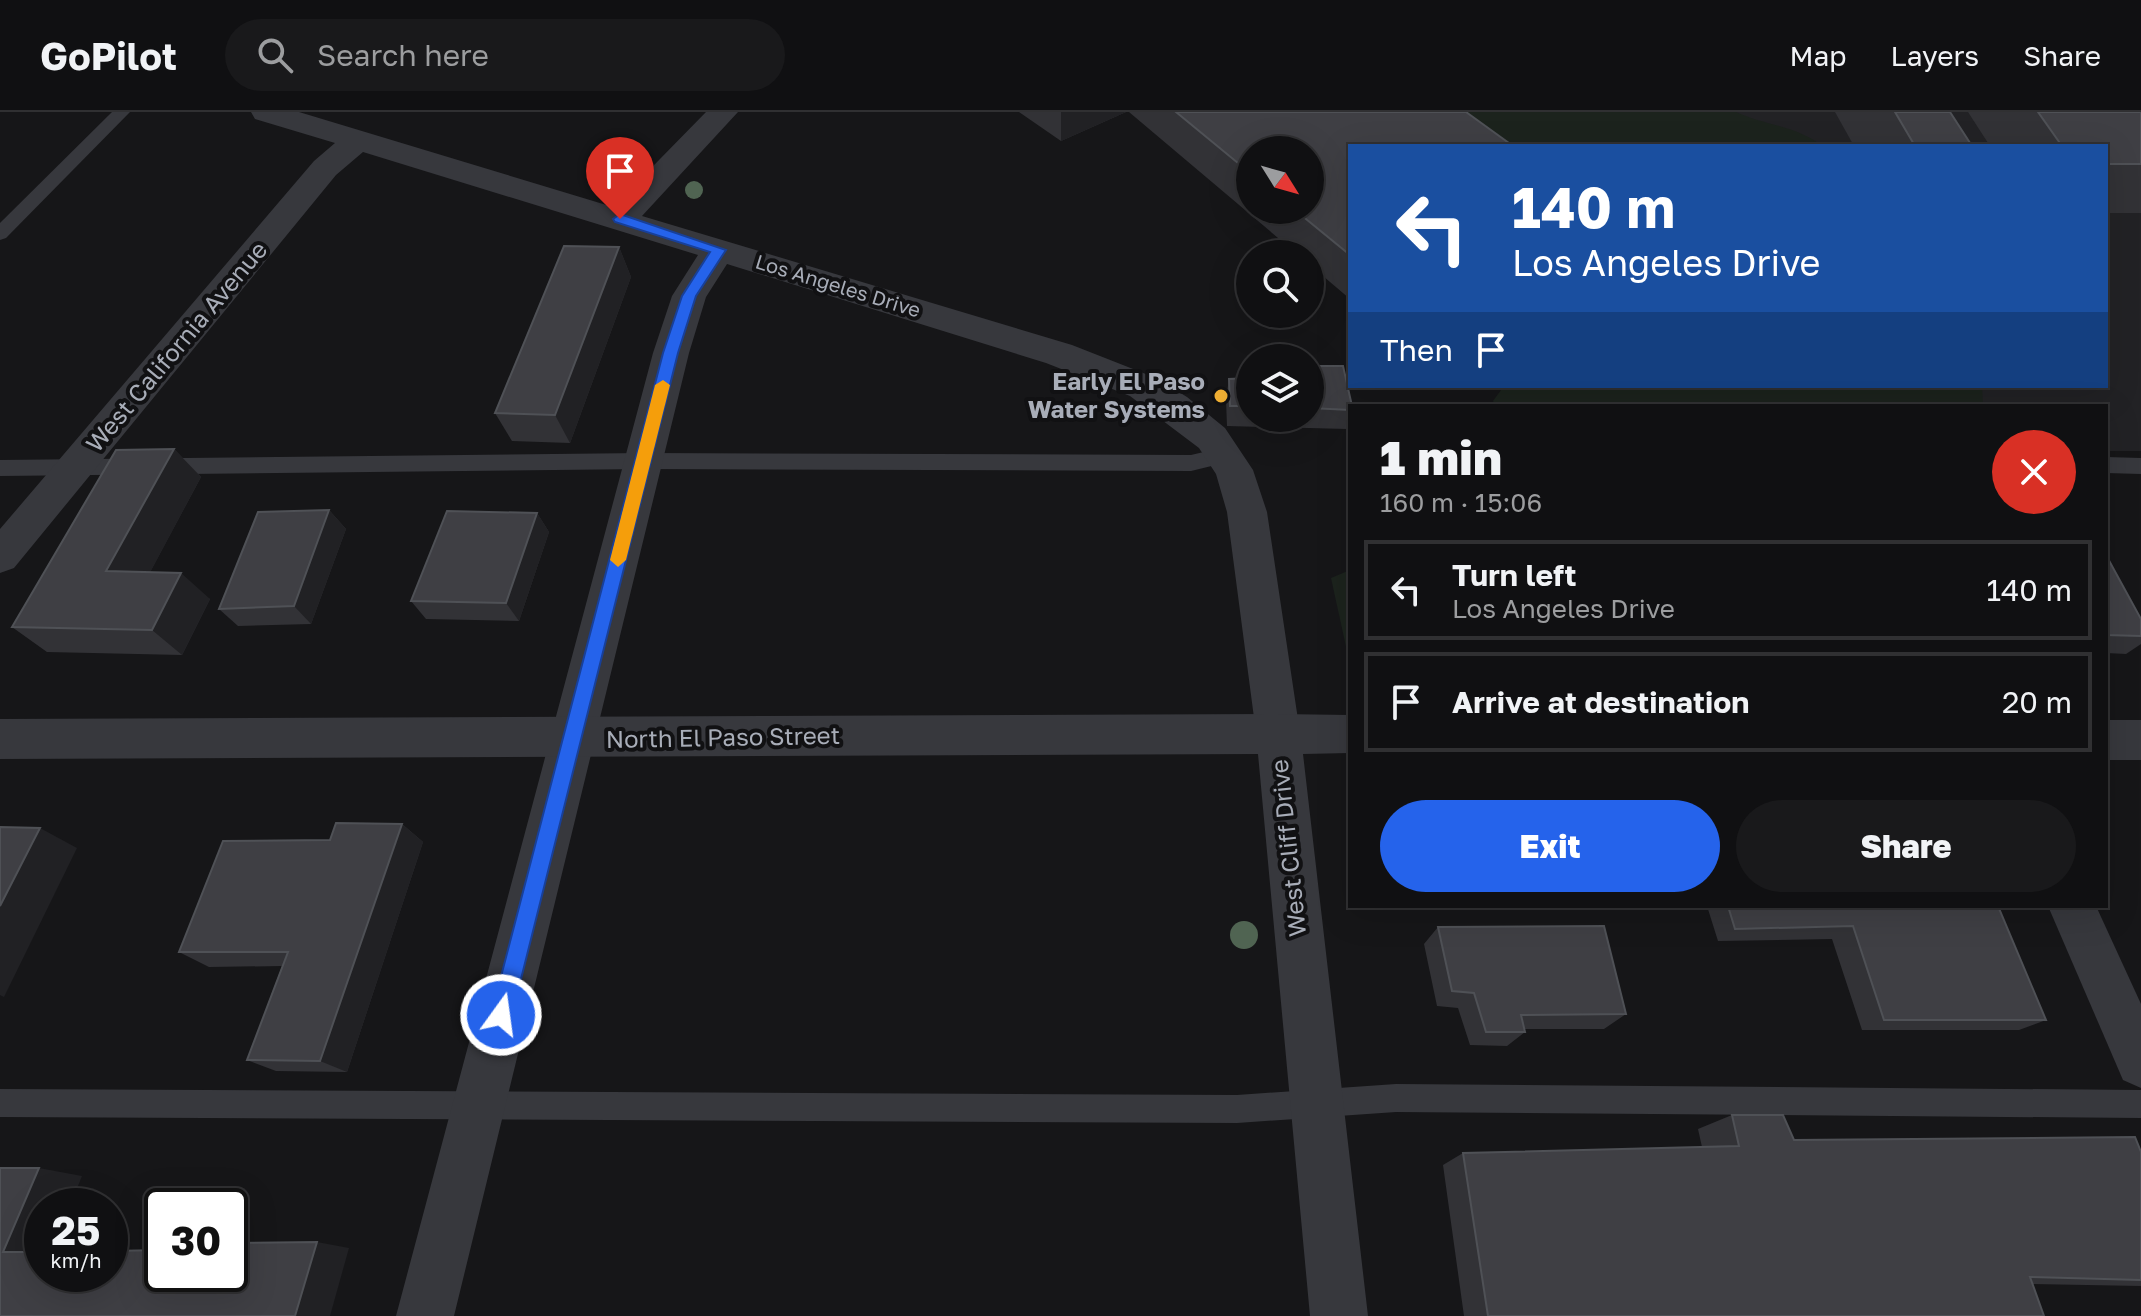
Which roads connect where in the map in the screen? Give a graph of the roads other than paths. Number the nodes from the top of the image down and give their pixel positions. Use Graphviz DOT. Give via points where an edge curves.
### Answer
graph roads {
  1 [pos="122,112"];
  2 [pos="266,112"];
  3 [pos="723,112"];
  4 [pos="358,140"];
  5 [pos="620,219"];
  6 [pos="0,234"];
  7 [pos="719,250"];
  8 [pos="1174,407"];
  9 [pos="1225,455"];
  10 [pos="644,461"];
  11 [pos="2108,465"];
  12 [pos="2141,466"];
  13 [pos="0,468"];
  14 [pos="77,468"];
  15 [pos="0,557"];
  16 [pos="1278,733"];
  17 [pos="1348,734"];
  18 [pos="0,739"];
  19 [pos="571,740"];
  20 [pos="2108,740"];
  21 [pos="2141,740"];
  22 [pos="2073,908"];
  23 [pos="2141,1062"];
  24 [pos="0,1103"];
  25 [pos="1315,1103"];
  26 [pos="2141,1104"];
  27 [pos="478,1107"];
  28 [pos="425,1316"];
  29 [pos="1339,1316"];
  1 -- 6 [label="lane"];
  2 -- 4 [label="street, Los Angeles Drive"];
  3 -- 5 [label="street"];
  4 -- 5 [label="street, Los Angeles Drive"];
  4 -- 14 [label="street, West California Avenue" via="325,168"];
  5 -- 7 [label="street, Los Angeles Drive"];
  7 -- 8 [label="street, Los Angeles Drive" via="1059,354 1143,387"];
  7 -- 10 [label="street" via="689,296"];
  8 -- 9 [label="street, West Cliff Drive" via="1197,422"];
  9 -- 10 [label="lane" via="1191,463"];
  9 -- 16 [label="street, West Cliff Drive" via="1247,512"];
  10 -- 14 [label="lane"];
  10 -- 19 [label="street"];
  11 -- 12 [label="lane"];
  13 -- 14 [label="lane"];
  14 -- 15 [label="street, West California Avenue"];
  16 -- 17 [label="street, North El Paso Street"];
  16 -- 19 [label="street, North El Paso Street"];
  16 -- 25 [label="street, West Cliff Drive"];
  18 -- 19 [label="street, North El Paso Street"];
  19 -- 27 [label="street"];
  20 -- 21 [label="street"];
  22 -- 23 [label="street"];
  24 -- 27 [label="lane"];
  25 -- 26 [label="lane" via="1396,1098"];
  25 -- 27 [label="lane" via="1237,1109"];
  25 -- 29 [label="street, West Cliff Drive"];
  27 -- 28 [label="street"];
}
